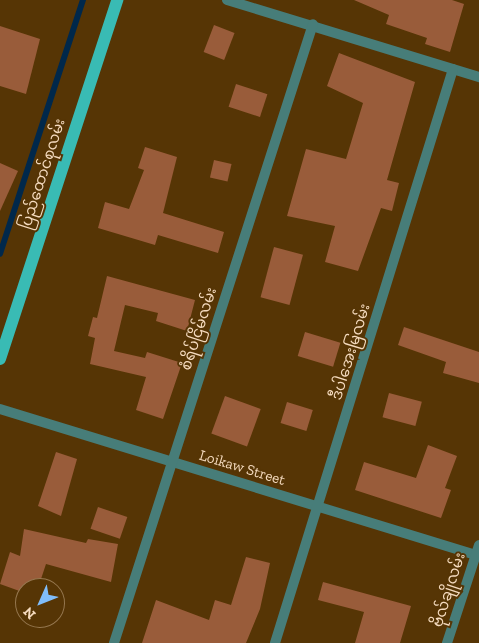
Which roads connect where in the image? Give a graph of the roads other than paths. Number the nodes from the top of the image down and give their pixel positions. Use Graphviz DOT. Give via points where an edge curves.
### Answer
graph roads {
  1 [pos="117,0"];
  2 [pos="227,0"];
  3 [pos="313,24"];
  4 [pos="453,69"];
  5 [pos="479,77"];
  6 [pos="0,359"];
  7 [pos="0,409"];
  8 [pos="172,463"];
  9 [pos="320,508"];
  10 [pos="478,552"];
  11 [pos="114,643"];
  12 [pos="275,643"];
  13 [pos="447,643"];
  1 -- 6 [label="main road, ပြည်ထောင်စုလမ်း"];
  2 -- 3 [label="street"];
  3 -- 4 [label="street"];
  3 -- 8 [label="street, စံရိပ်ငြိမ်လမ်း"];
  4 -- 5 [label="street"];
  4 -- 9 [label="street, ဒီပါအေးမြလမ်း"];
  7 -- 8 [label="street, Loikaw Street"];
  8 -- 9 [label="street, Loikaw Street"];
  8 -- 11 [label="street, စံရိပ်ငြိမ်လမ်း"];
  9 -- 10 [label="street, Loikaw Street"];
  9 -- 12 [label="street, ဒီပါအေးမြလမ်း"];
  10 -- 13 [label="street, ဗိုလ်ချိုလမ်း"];
}
